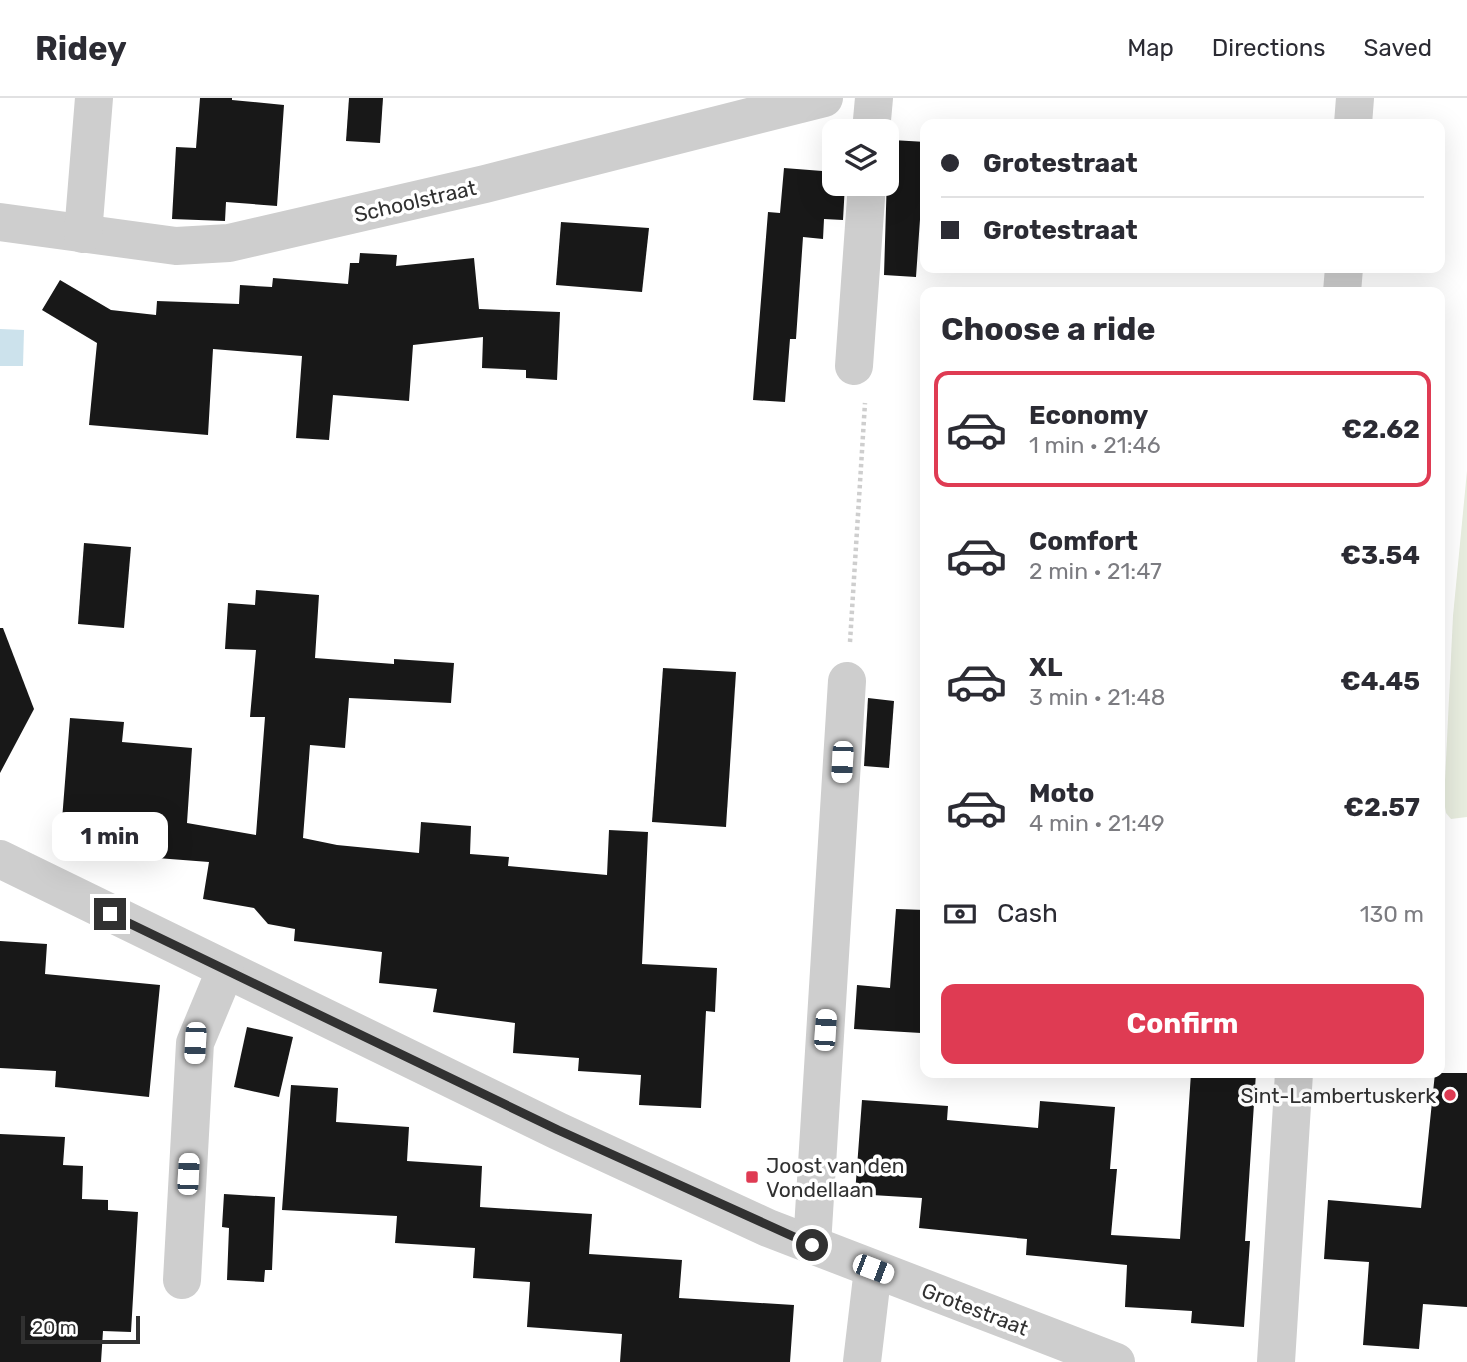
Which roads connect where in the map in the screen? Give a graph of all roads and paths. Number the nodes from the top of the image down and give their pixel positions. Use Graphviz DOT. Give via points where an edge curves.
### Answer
graph roads {
  1 [pos="94,98"];
  2 [pos="824,98"];
  3 [pos="874,98"];
  4 [pos="1354,98"];
  5 [pos="724,110"];
  6 [pos="872,119"];
  7 [pos="1353,119"];
  8 [pos="866,196"];
  9 [pos="0,222"];
  10 [pos="83,234"];
  11 [pos="854,366"];
  12 [pos="847,681"];
  13 [pos="0,859"];
  14 [pos="225,971"];
  15 [pos="1294,1078"];
  16 [pos="812,1245"];
  17 [pos="873,1269"];
  18 [pos="182,1280"];
  19 [pos="862,1362"];
  20 [pos="1116,1362"];
  21 [pos="1276,1362"];
  1 -- 10 [label="street"];
  2 -- 5 [label="street, Schoolstraat"];
  3 -- 6 [label="street"];
  4 -- 7 [label="street"];
  5 -- 10 [label="street, Schoolstraat" via="256,238 176,246"];
  8 -- 11 [label="street"];
  9 -- 10 [label="street, Schoolstraat"];
  11 -- 12 [label="path" via="866,395"];
  12 -- 16 [label="street"];
  13 -- 14 [label="street, Grotestraat"];
  14 -- 16 [label="street, Grotestraat"];
  14 -- 18 [label="street" via="195,1043"];
  15 -- 21 [label="street"];
  16 -- 17 [label="street, Grotestraat"];
  17 -- 19 [label="street"];
  17 -- 20 [label="street, Grotestraat"];
}
